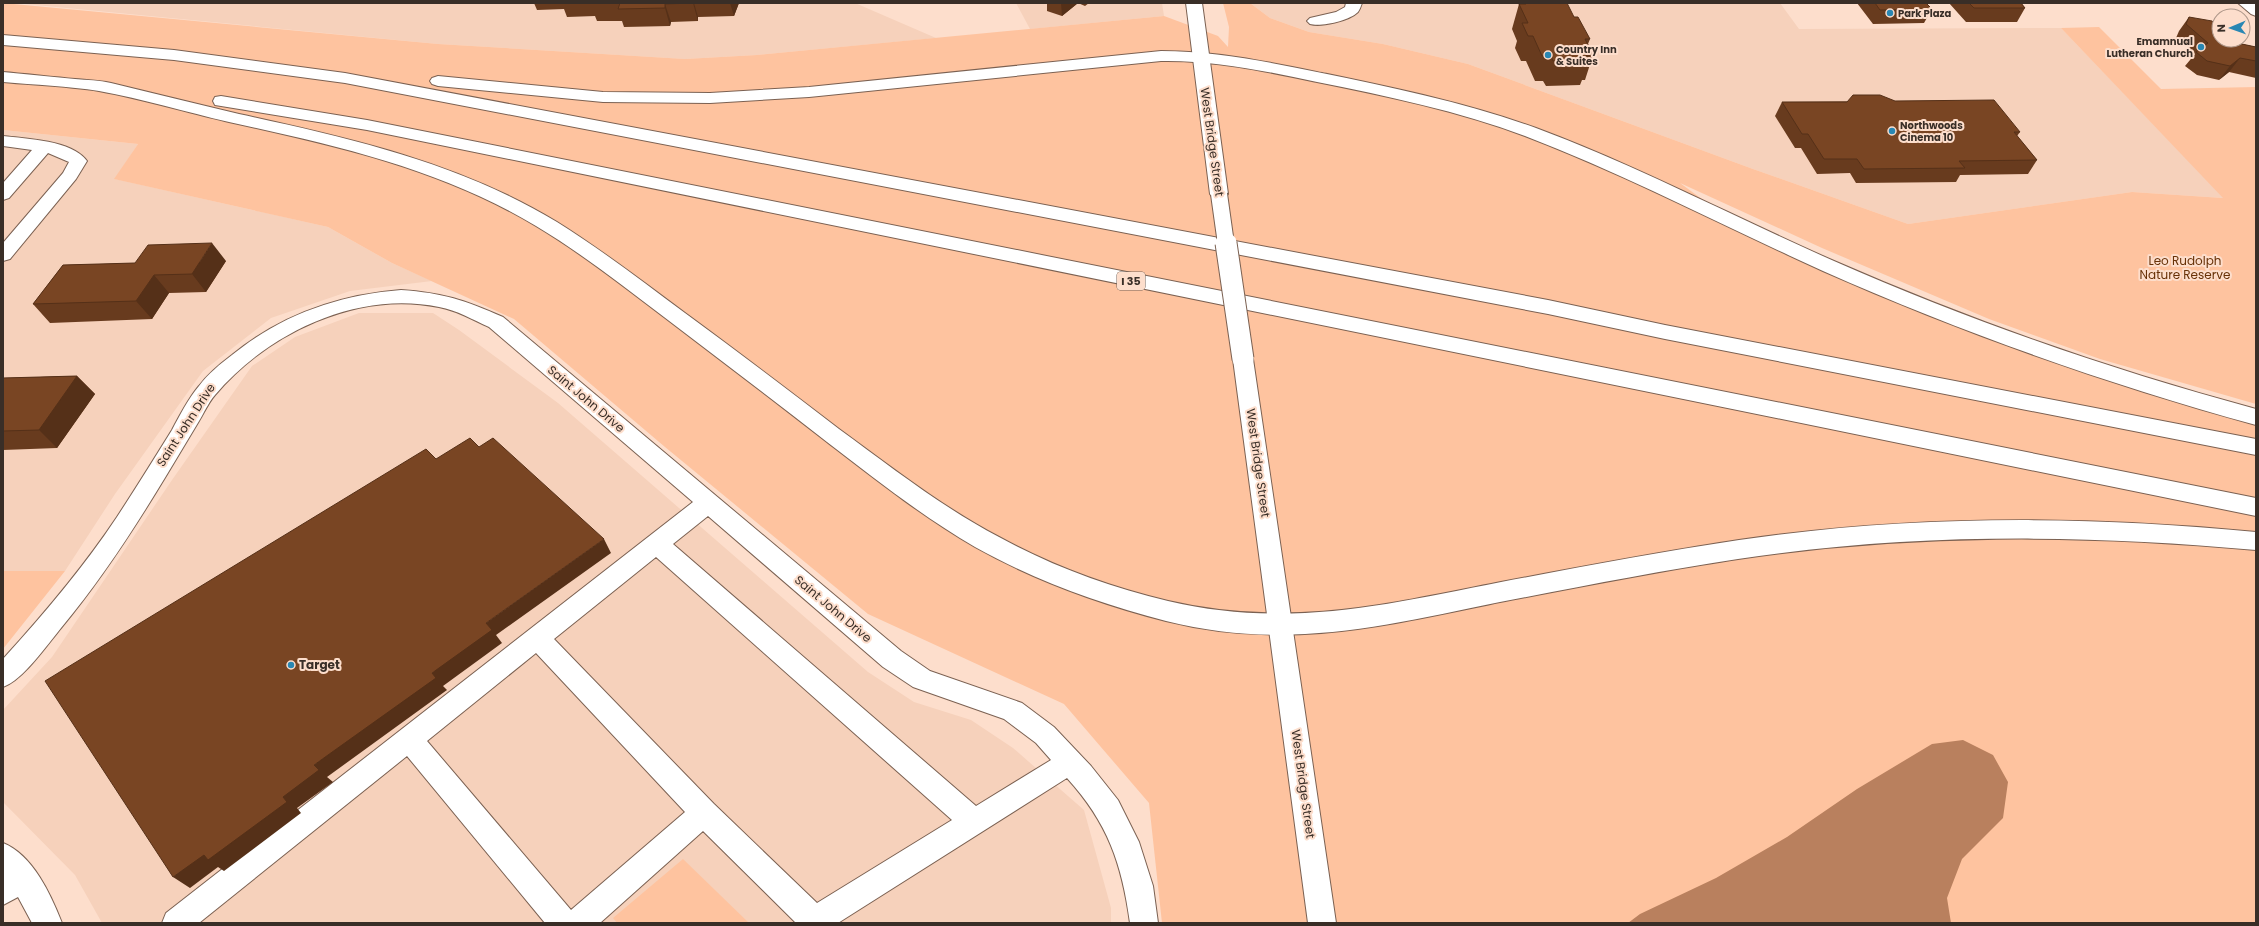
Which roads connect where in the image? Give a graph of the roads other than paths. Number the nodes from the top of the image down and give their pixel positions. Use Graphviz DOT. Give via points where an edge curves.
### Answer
graph roads {
  1 [pos="1194,3"];
  2 [pos="1354,3"];
  3 [pos="2246,3"];
  4 [pos="2256,11"];
  5 [pos="1315,21"];
  6 [pos="3,40"];
  7 [pos="1201,56"];
  8 [pos="208,58"];
  9 [pos="3,76"];
  10 [pos="93,85"];
  11 [pos="3,142"];
  12 [pos="43,148"];
  13 [pos="3,194"];
  14 [pos="4,253"];
  15 [pos="2256,417"];
  16 [pos="2256,446"];
  17 [pos="708,503"];
  18 [pos="2256,507"];
  19 [pos="2256,541"];
  20 [pos="657,544"];
  21 [pos="1281,625"];
  22 [pos="538,638"];
  23 [pos="3,676"];
  24 [pos="409,739"];
  25 [pos="1070,762"];
  26 [pos="704,813"];
  27 [pos="974,822"];
  28 [pos="9,875"];
  29 [pos="48,923"];
  30 [pos="176,923"];
  31 [pos="564,923"];
  32 [pos="578,923"];
  33 [pos="1144,923"];
  34 [pos="1322,923"];
  1 -- 7 [label="main road, West Bridge Street"];
  2 -- 5 [label="main road" via="1352,9 1341,15"];
  3 -- 4 [label="main road"];
  6 -- 8 [label="main road"];
  7 -- 8 [label="main road" via="1161,56 801,93 674,98 603,97 530,91"];
  7 -- 15 [label="main road" via="1377,89 1493,120 1556,142 1937,312 2006,339 2152,389"];
  7 -- 21 [label="main road, West Bridge Street, bridge"];
  8 -- 16 [label="main road" via="345,78 514,108"];
  9 -- 10 [label="main road, I 35"];
  10 -- 18 [label="main road, I 35" via="248,105 375,127"];
  10 -- 21 [label="main road" via="332,140 441,172 482,190 524,210 566,235 891,479 964,529 1001,550 1044,570 1159,608 1206,620 1246,625"];
  11 -- 12 [label="main road"];
  12 -- 13 [label="main road"];
  12 -- 14 [label="main road" via="74,154 78,161 70,175"];
  17 -- 20 [label="main road"];
  17 -- 23 [label="main road, Saint John Drive" via="496,322 454,304 434,299 407,297 357,302 326,310 278,332 245,352 222,372 206,390 121,529 94,568 58,614"];
  17 -- 25 [label="main road, Saint John Drive" via="892,659 922,679 1013,711 1045,735"];
  19 -- 21 [label="main road" via="2098,529 1932,530 1849,535 1641,566 1342,622"];
  20 -- 22 [label="main road"];
  20 -- 27 [label="main road"];
  21 -- 34 [label="main road, West Bridge Street"];
  22 -- 24 [label="main road"];
  22 -- 26 [label="main road"];
  24 -- 30 [label="main road"];
  24 -- 31 [label="main road"];
  25 -- 27 [label="main road"];
  25 -- 33 [label="main road, Saint John Drive" via="1108,809 1125,842 1139,886"];
  26 -- 27 [label="main road" via="815,921"];
  26 -- 32 [label="main road"];
  28 -- 29 [label="main road"];
}
